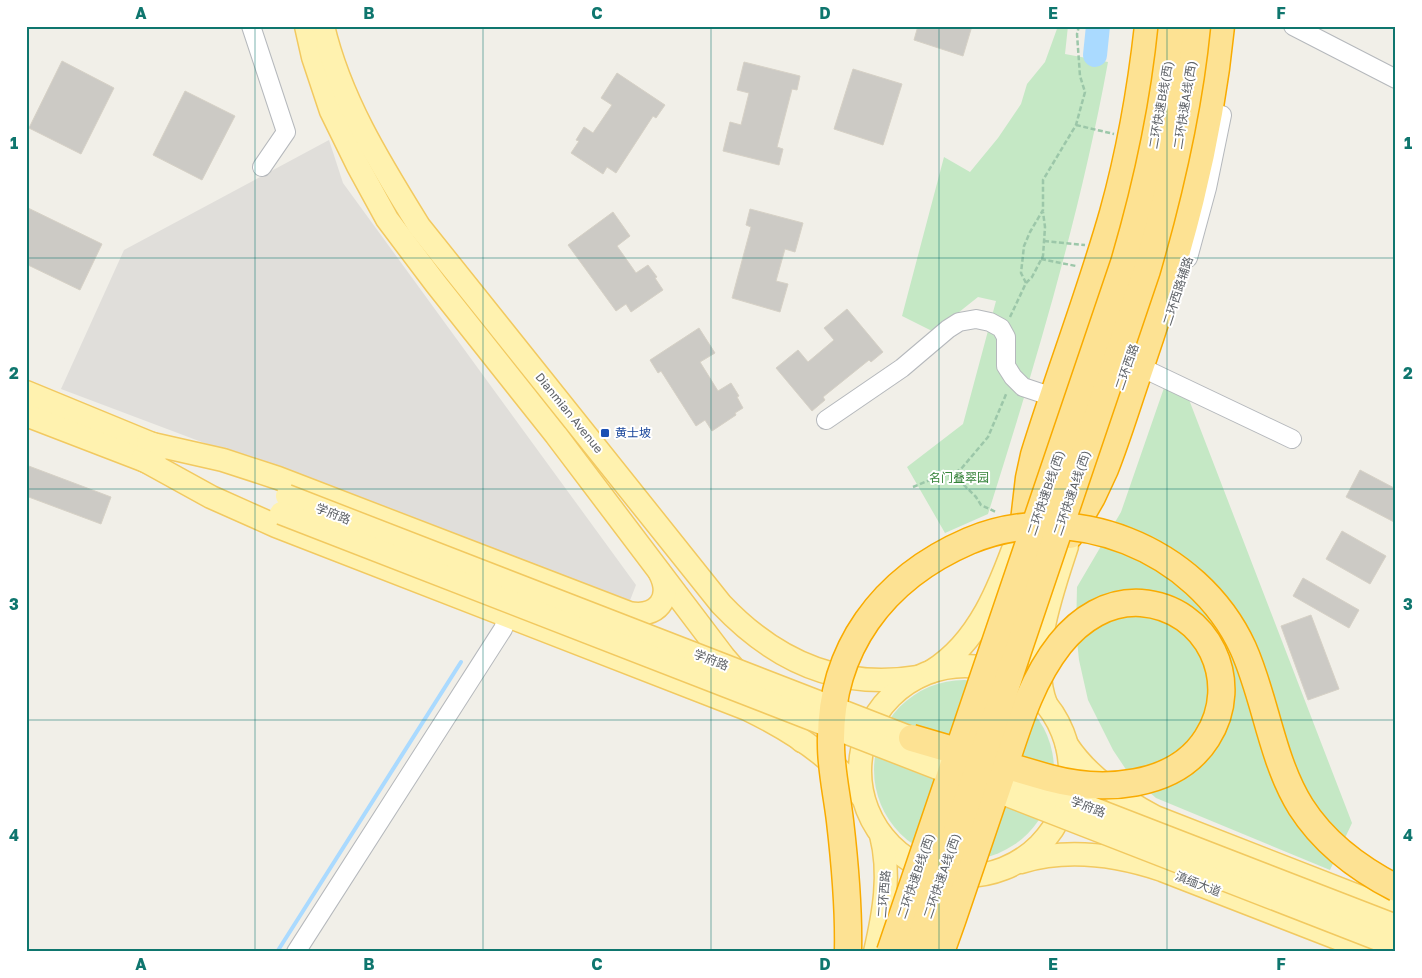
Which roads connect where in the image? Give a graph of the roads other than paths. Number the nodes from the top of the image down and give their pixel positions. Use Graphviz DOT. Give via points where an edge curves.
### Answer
graph roads {
  1 [pos="251,26"];
  2 [pos="306,26"];
  3 [pos="323,26"];
  4 [pos="1136,26"];
  5 [pos="1148,26"];
  6 [pos="1160,26"];
  7 [pos="1172,26"];
  8 [pos="1197,26"];
  9 [pos="1209,26"];
  10 [pos="1222,26"];
  11 [pos="1293,26"];
  12 [pos="1396,79"];
  13 [pos="262,167"];
  14 [pos="1147,365"];
  15 [pos="26,392"];
  16 [pos="1041,394"];
  17 [pos="26,414"];
  18 [pos="826,420"];
  19 [pos="1292,439"];
  20 [pos="145,451"];
  21 [pos="284,505"];
  22 [pos="1024,521"];
  23 [pos="1070,536"];
  24 [pos="660,572"];
  25 [pos="599,602"];
  26 [pos="508,616"];
  27 [pos="584,646"];
  28 [pos="924,674"];
  29 [pos="1046,704"];
  30 [pos="912,738"];
  31 [pos="802,741"];
  32 [pos="1067,745"];
  33 [pos="863,798"];
  34 [pos="1155,817"];
  35 [pos="881,835"];
  36 [pos="1141,863"];
  37 [pos="1015,864"];
  38 [pos="987,874"];
  39 [pos="1396,888"];
  40 [pos="1396,911"];
  41 [pos="1396,926"];
  42 [pos="1396,946"];
  43 [pos="296,952"];
  44 [pos="848,952"];
  45 [pos="875,952"];
  46 [pos="890,952"];
  47 [pos="916,952"];
  48 [pos="935,952"];
  49 [pos="941,952"];
  50 [pos="1373,952"];
  1 -- 13 [label="street" via="286,132"];
  2 -- 24 [label="main road, Dianmian Avenue" via="331,111 387,219"];
  3 -- 28 [label="main road, Dianmian Avenue" via="348,101 379,162 419,226 721,604 763,642 807,666 865,680 892,680"];
  4 -- 16 [label="street" via="1130,76 1107,187 1091,246"];
  5 -- 22 [label="highway" via="1124,169 1110,222 1034,455"];
  6 -- 22 [label="main road" via="1146,127 1125,215"];
  7 -- 46 [label="highway, 二环快速B线(西), bridge" via="1154,144 1124,263"];
  8 -- 47 [label="highway, 二环快速A线(西), bridge" via="1177,157 1147,270"];
  9 -- 23 [label="main road, 二环西路" via="1193,136 1172,228"];
  10 -- 14 [label="highway" via="1210,114 1195,186"];
  11 -- 12 [label="street"];
  14 -- 19 [label="street"];
  14 -- 23 [label="highway" via="1105,469"];
  15 -- 20 [label="main road, 学府路"];
  16 -- 18 [label="street" via="1023,386 1006,366 1006,337 1001,328 976,319 958,322 902,368"];
  16 -- 22 [label="street" via="1020,465 1018,496"];
  17 -- 20 [label="main road, 学府路"];
  20 -- 21 [label="main road, 学府路"];
  20 -- 25 [label="main road" via="217,458 264,473"];
  20 -- 26 [label="main road, 学府路" via="205,494 269,524"];
  21 -- 30 [label="main road, 学府路, bridge"];
  21 -- 42 [label="main road, 学府路, bridge"];
  22 -- 23 [label="main road" via="1028,536 1043,546 1060,545"];
  22 -- 28 [label="main road" via="980,621 958,650"];
  23 -- 29 [label="main road, 二环西路" via="1042,638 1039,670"];
  24 -- 25 [label="main road" via="664,596 661,604 650,612 629,613"];
  24 -- 31 [label="main road, Dianmian Avenue" via="740,677"];
  25 -- 27 [label="main road" via="608,615 606,632 596,644"];
  26 -- 27 [label="main road, 学府路"];
  26 -- 43 [label="street"];
  27 -- 31 [label="main road, 学府路" via="747,709"];
  28 -- 29 [label="main road, Dianmian Avenue" via="963,666 994,670 1022,683"];
  28 -- 33 [label="main road" via="892,695 881,706 867,730 859,771"];
  29 -- 32 [label="main road"];
  30 -- 41 [label="main road, 学府路, bridge"];
  30 -- 49 [label="highway, bridge" via="1003,764 1012,767 1049,778 1066,782 1116,785 1137,782 1180,765 1206,740 1215,723 1222,692 1218,665 1208,641 1190,621 1178,613 1148,604 1130,602 1106,608 1068,635 1044,668 1023,713 1010,749 1007,758 1004,767 1001,776 998,785 995,794 955,912"];
  31 -- 33 [label="main road, 学府路" via="837,768"];
  32 -- 34 [label="main road" via="1103,783"];
  32 -- 37 [label="main road" via="1070,777 1064,807 1049,835"];
  33 -- 35 [label="main road"];
  34 -- 36 [label="main road" via="1145,815 1136,818 1125,833 1127,852"];
  34 -- 40 [label="main road"];
  35 -- 38 [label="main road" via="902,855 928,870 957,876"];
  35 -- 45 [label="main road, 二环西路" via="886,858 886,884"];
  36 -- 37 [label="main road, 滇缅大道" via="1076,855 1046,856"];
  36 -- 50 [label="main road, 滇缅大道"];
  37 -- 38 [label="main road"];
  38 -- 48 [label="main road" via="962,904"];
  39 -- 44 [label="highway, bridge" via="1345,856 1321,834 1302,808 1286,776 1244,651 1227,620 1205,592 1165,562 1118,538 1071,526 1023,526 991,533 958,546 908,576 870,615 846,659 833,704 830,747 845,864"];
}
